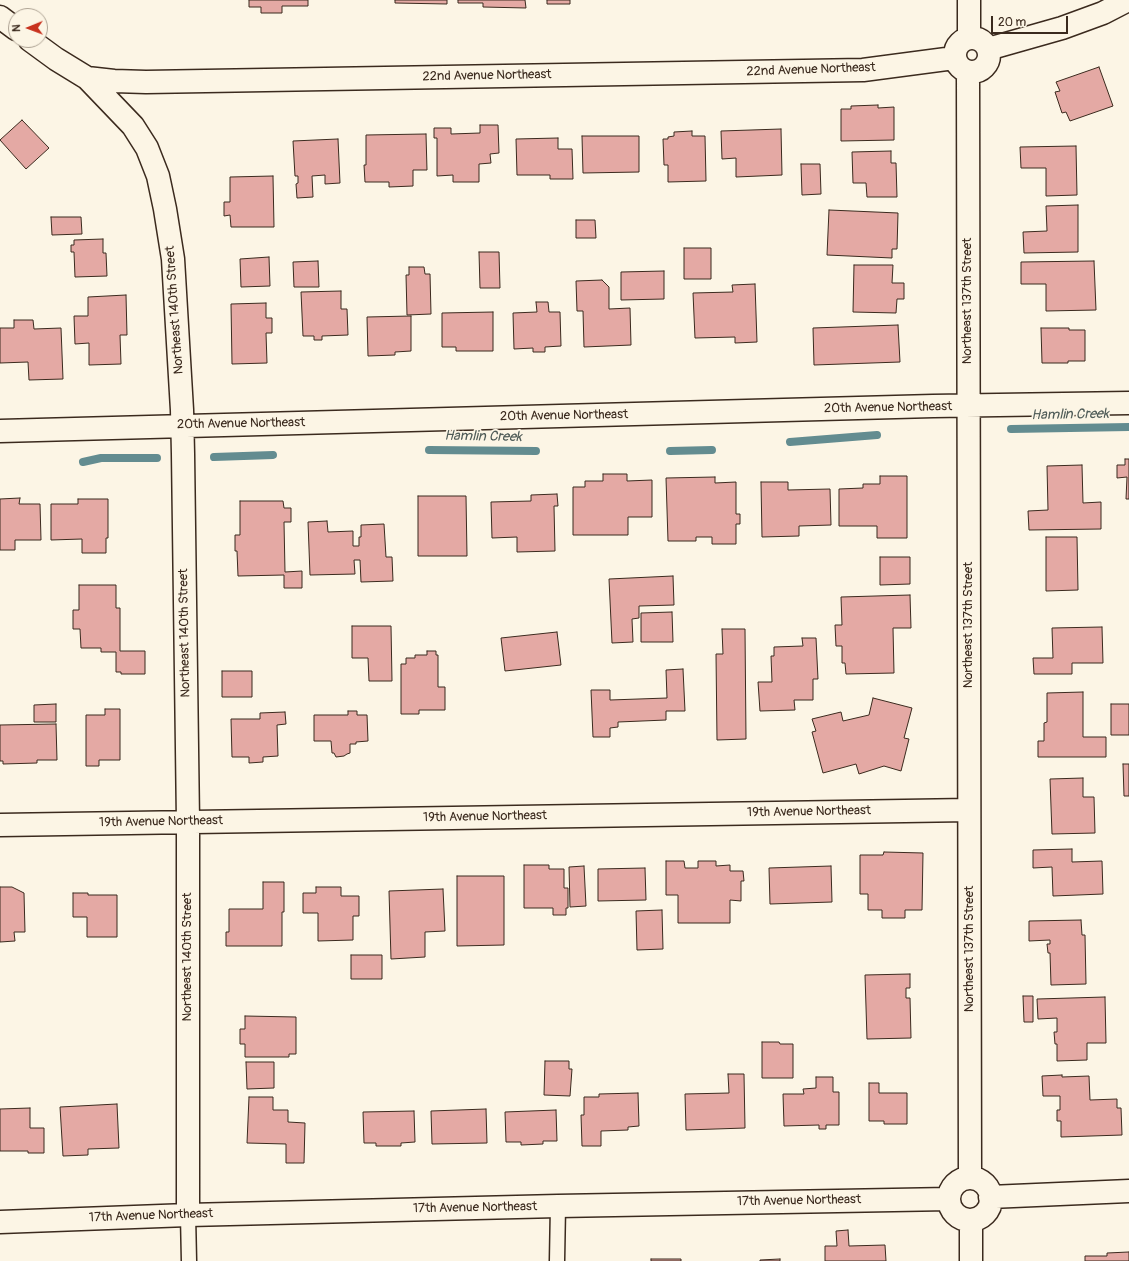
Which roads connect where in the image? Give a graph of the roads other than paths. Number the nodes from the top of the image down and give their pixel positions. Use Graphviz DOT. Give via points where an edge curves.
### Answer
graph roads {
  1 [pos="969,0"];
  2 [pos="1128,0"];
  3 [pos="969,38"];
  4 [pos="41,48"];
  5 [pos="988,49"];
  6 [pos="961,65"];
  7 [pos="87,78"];
  8 [pos="1129,403"];
  9 [pos="968,406"];
  10 [pos="183,426"];
  11 [pos="0,431"];
  12 [pos="969,810"];
  13 [pos="188,822"];
  14 [pos="0,825"];
  15 [pos="970,1178"];
  16 [pos="1129,1191"];
  17 [pos="990,1197"];
  18 [pos="949,1199"];
  19 [pos="558,1206"];
  20 [pos="188,1215"];
  21 [pos="971,1220"];
  22 [pos="0,1222"];
  23 [pos="189,1261"];
  24 [pos="558,1261"];
  25 [pos="971,1261"];
  1 -- 3 [label="street"];
  2 -- 5 [label="street" via="1062,28"];
  3 -- 5 [label="street" via="978,39"];
  3 -- 6 [label="street" via="960,42 955,52"];
  4 -- 7 [label="street, 22nd Avenue Northeast"];
  5 -- 6 [label="street" via="988,62 976,73"];
  6 -- 7 [label="street, 22nd Avenue Northeast" via="855,70 146,82"];
  6 -- 9 [label="street, Northeast 137th Street"];
  7 -- 10 [label="street, Northeast 140th Street" via="133,126 147,148 158,176 173,259"];
  8 -- 9 [label="street, 20th Avenue Northeast"];
  9 -- 10 [label="street, 20th Avenue Northeast"];
  9 -- 12 [label="street, Northeast 137th Street"];
  10 -- 11 [label="street, 20th Avenue Northeast"];
  10 -- 13 [label="street, Northeast 140th Street"];
  12 -- 13 [label="street, 19th Avenue Northeast"];
  12 -- 15 [label="street, Northeast 137th Street"];
  13 -- 14 [label="street, 19th Avenue Northeast"];
  13 -- 20 [label="street, Northeast 140th Street"];
  15 -- 17 [label="street" via="984,1184"];
  15 -- 18 [label="street" via="957,1182"];
  16 -- 17 [label="street"];
  17 -- 21 [label="street" via="991,1201 985,1213"];
  18 -- 19 [label="street, 17th Avenue Northeast"];
  18 -- 21 [label="street" via="956,1214"];
  19 -- 20 [label="street, 17th Avenue Northeast"];
  19 -- 24 [label="lane"];
  20 -- 22 [label="street, 17th Avenue Northeast"];
  20 -- 23 [label="lane"];
  21 -- 25 [label="street"];
}
